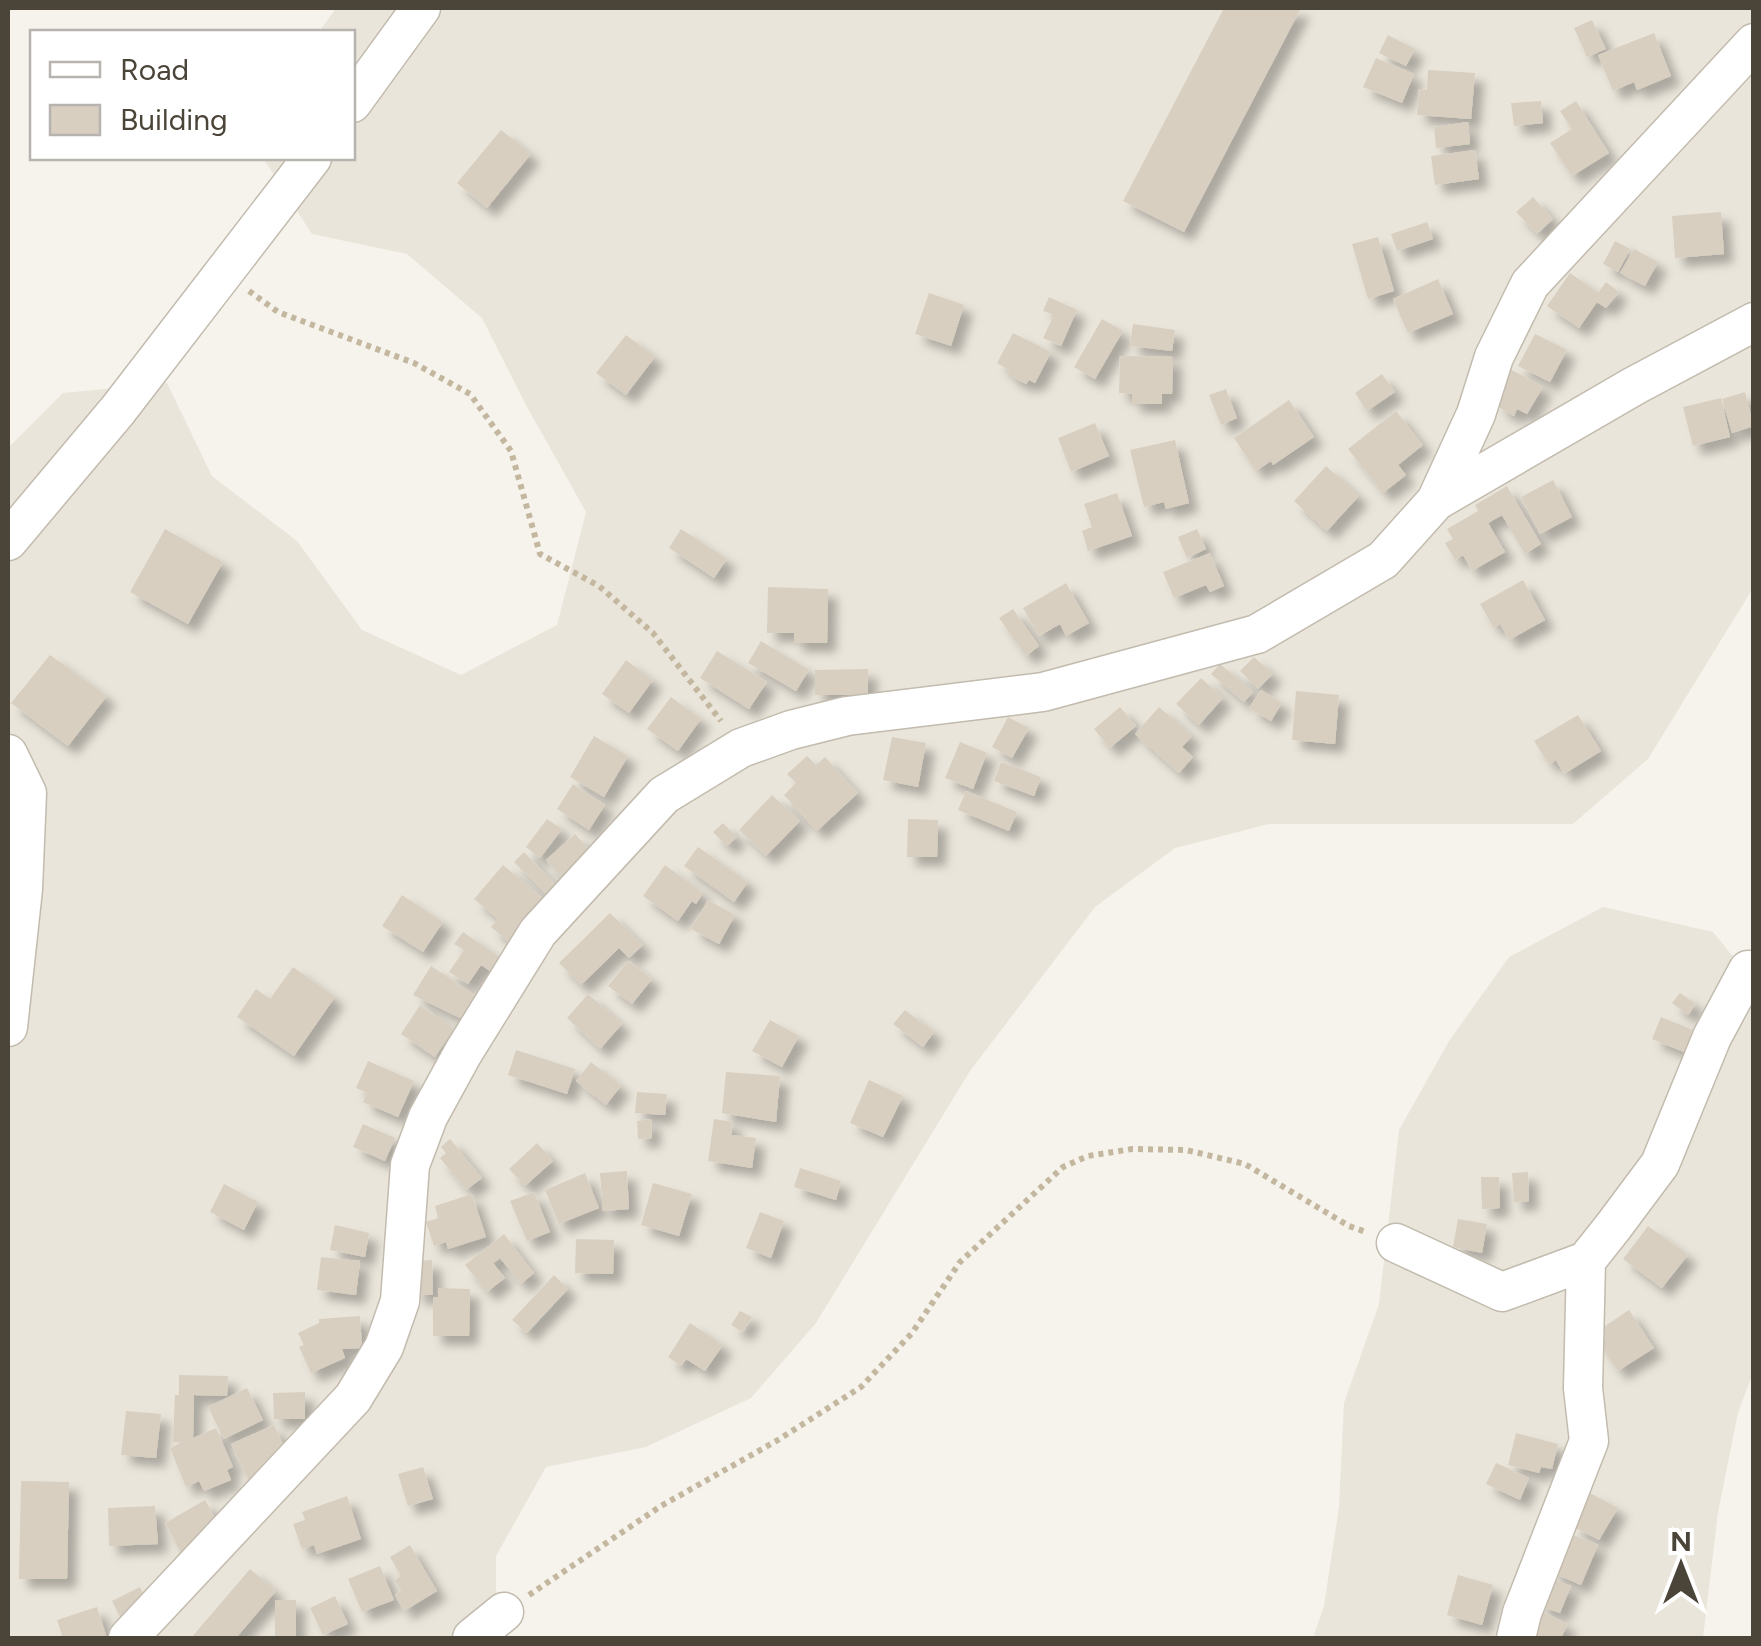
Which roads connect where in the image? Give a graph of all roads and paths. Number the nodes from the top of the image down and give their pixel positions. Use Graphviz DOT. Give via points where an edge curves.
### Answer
graph roads {
  1 [pos="421,8"];
  2 [pos="1754,43"];
  3 [pos="355,99"];
  4 [pos="310,160"];
  5 [pos="223,272"];
  6 [pos="1754,322"];
  7 [pos="1436,501"];
  8 [pos="8,541"];
  9 [pos="740,748"];
  10 [pos="8,754"];
  11 [pos="1748,970"];
  12 [pos="8,1027"];
  13 [pos="1396,1244"];
  14 [pos="1586,1261"];
  15 [pos="504,1612"];
  16 [pos="128,1638"];
  17 [pos="472,1638"];
  18 [pos="1516,1638"];
  1 -- 3 [label="street"];
  2 -- 7 [label="street" via="1530,284"];
  4 -- 5 [label="street"];
  5 -- 8 [label="street"];
  5 -- 9 [label="path" via="278,312 414,363 470,394 511,451 540,554 599,586 653,633"];
  6 -- 7 [label="street"];
  7 -- 9 [label="street" via="1383,560 1257,634 1043,692 847,716"];
  9 -- 16 [label="street" via="664,795 538,932 462,1053 410,1165 400,1300 384,1348 353,1398"];
  10 -- 12 [label="street" via="27,793"];
  11 -- 14 [label="street" via="1712,1037 1660,1164"];
  13 -- 14 [label="street" via="1502,1292"];
  13 -- 15 [label="path" via="1349,1226 1245,1164 1186,1150 1088,1156 1063,1167 960,1262 912,1333 861,1387 661,1506"];
  14 -- 18 [label="street" via="1582,1388 1589,1442"];
  15 -- 17 [label="street"];
}
